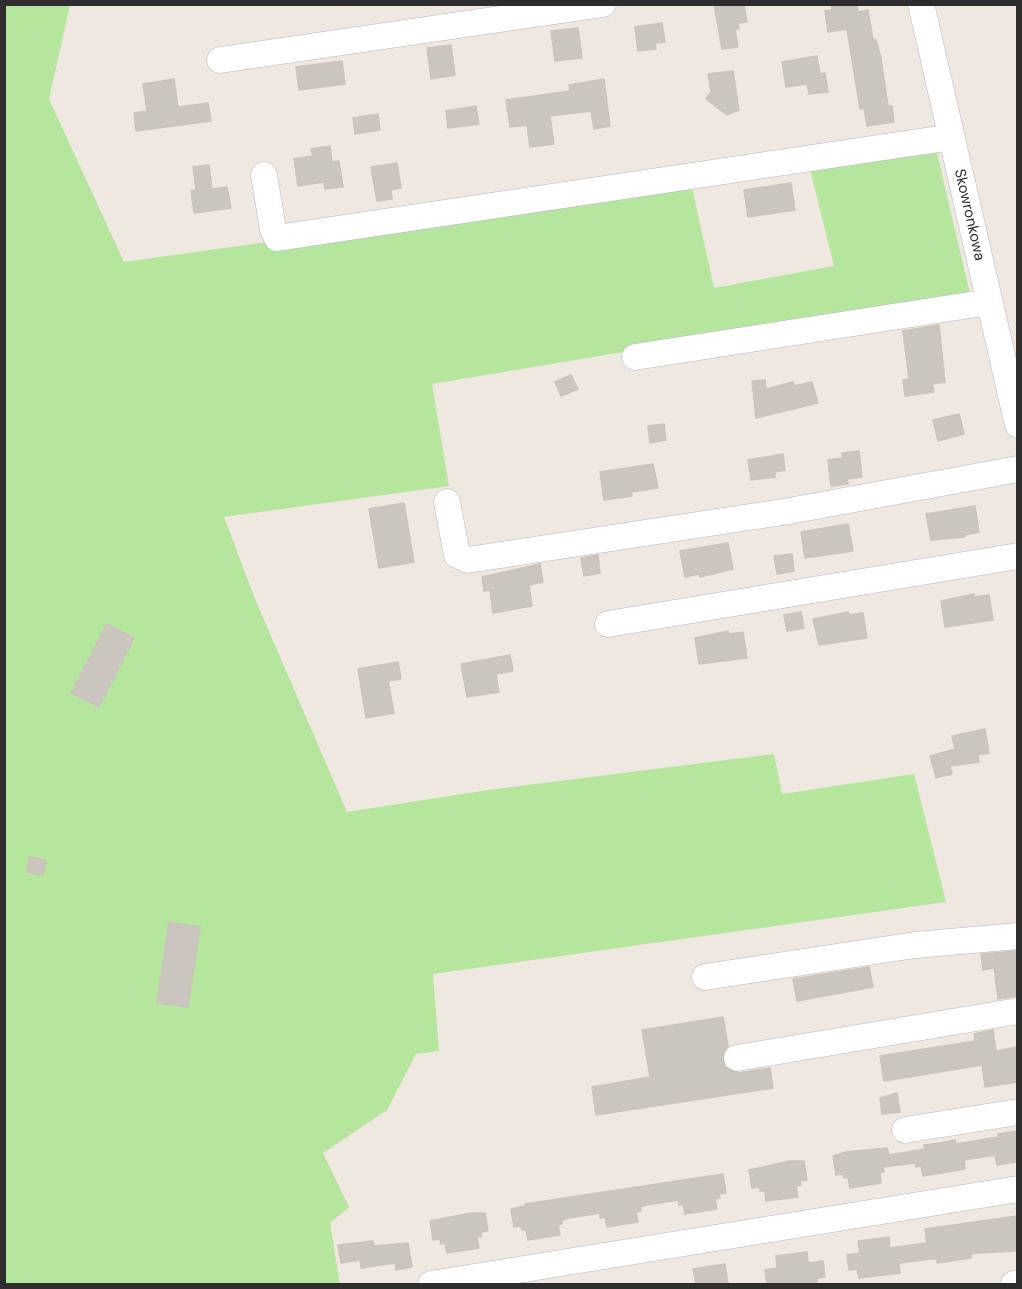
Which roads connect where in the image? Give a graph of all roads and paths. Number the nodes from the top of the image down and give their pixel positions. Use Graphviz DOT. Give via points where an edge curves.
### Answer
graph roads {
  1 [pos="603,4"];
  2 [pos="921,4"];
  3 [pos="220,60"];
  4 [pos="952,137"];
  5 [pos="264,175"];
  6 [pos="989,302"];
  7 [pos="635,357"];
  8 [pos="1017,425"];
  9 [pos="1017,469"];
  10 [pos="447,502"];
  11 [pos="1017,556"];
  12 [pos="608,624"];
  13 [pos="1017,936"];
  14 [pos="705,976"];
  15 [pos="1017,1011"];
  16 [pos="737,1058"];
  17 [pos="1017,1103"];
  18 [pos="977,1110"];
  19 [pos="1017,1112"];
  20 [pos="905,1130"];
  21 [pos="1017,1190"];
  22 [pos="431,1284"];
  1 -- 3 [label="street"];
  2 -- 4 [label="street, Skowronkowa"];
  4 -- 5 [label="street" via="277,238"];
  4 -- 6 [label="street, Skowronkowa"];
  6 -- 7 [label="street"];
  6 -- 8 [label="street, Skowronkowa"];
  9 -- 10 [label="street" via="798,510 468,560 457,555"];
  11 -- 12 [label="street"];
  13 -- 14 [label="street" via="915,945"];
  15 -- 16 [label="street"];
  17 -- 18 [label="street"];
  19 -- 20 [label="street"];
  21 -- 22 [label="street"];
}
